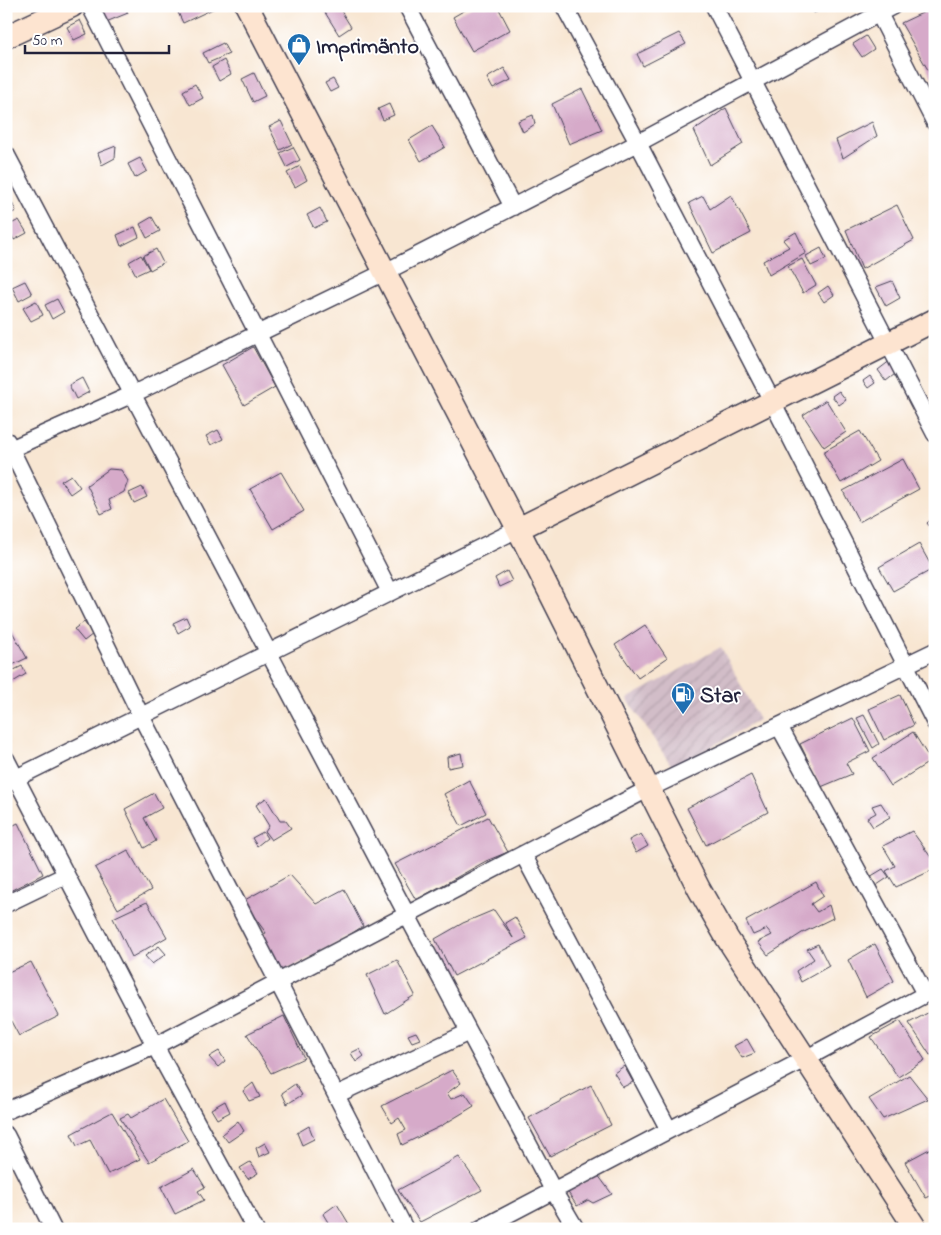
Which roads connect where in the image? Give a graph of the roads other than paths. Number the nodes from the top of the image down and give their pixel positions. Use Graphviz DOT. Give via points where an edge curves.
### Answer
graph roads {
  1 [pos="72,6"];
  2 [pos="90,6"];
  3 [pos="248,6"];
  4 [pos="407,6"];
  5 [pos="564,6"];
  6 [pos="714,6"];
  7 [pos="882,9"];
  8 [pos="6,37"];
  9 [pos="752,80"];
  10 [pos="935,123"];
  11 [pos="638,143"];
  12 [pos="6,154"];
  13 [pos="513,207"];
  14 [pos="385,272"];
  15 [pos="935,320"];
  16 [pos="258,333"];
  17 [pos="887,344"];
  18 [pos="133,394"];
  19 [pos="772,401"];
  20 [pos="935,434"];
  21 [pos="8,446"];
  22 [pos="518,529"];
  23 [pos="390,592"];
  24 [pos="935,651"];
  25 [pos="268,652"];
  26 [pos="905,665"];
  27 [pos="141,716"];
  28 [pos="935,723"];
  29 [pos="779,726"];
  30 [pos="6,760"];
  31 [pos="11,780"];
  32 [pos="648,789"];
  33 [pos="523,854"];
  34 [pos="66,875"];
  35 [pos="6,904"];
  36 [pos="406,915"];
  37 [pos="277,982"];
  38 [pos="930,992"];
  39 [pos="469,1032"];
  40 [pos="155,1046"];
  41 [pos="805,1060"];
  42 [pos="336,1095"];
  43 [pos="6,1111"];
  44 [pos="669,1130"];
  45 [pos="6,1135"];
  46 [pos="554,1190"];
  47 [pos="52,1229"];
  48 [pos="255,1229"];
  49 [pos="405,1229"];
  50 [pos="480,1229"];
  51 [pos="576,1229"];
  52 [pos="916,1229"];
  1 -- 8 [label="street"];
  2 -- 16 [label="street"];
  3 -- 14 [label="street"];
  4 -- 13 [label="street"];
  5 -- 11 [label="street"];
  6 -- 9 [label="street"];
  7 -- 9 [label="street"];
  7 -- 10 [label="street"];
  9 -- 11 [label="street"];
  9 -- 17 [label="street"];
  11 -- 13 [label="street"];
  11 -- 19 [label="street"];
  12 -- 18 [label="street"];
  13 -- 14 [label="street"];
  14 -- 16 [label="street"];
  14 -- 22 [label="street"];
  15 -- 17 [label="street"];
  16 -- 18 [label="street"];
  16 -- 23 [label="street"];
  17 -- 19 [label="street"];
  17 -- 20 [label="street"];
  18 -- 21 [label="street"];
  18 -- 25 [label="street"];
  19 -- 22 [label="street"];
  19 -- 26 [label="street"];
  21 -- 27 [label="street"];
  22 -- 23 [label="street"];
  22 -- 32 [label="street"];
  23 -- 25 [label="street"];
  24 -- 26 [label="street"];
  25 -- 27 [label="street"];
  25 -- 36 [label="street"];
  26 -- 28 [label="street"];
  26 -- 29 [label="street"];
  27 -- 31 [label="street"];
  27 -- 37 [label="street"];
  29 -- 32 [label="street"];
  29 -- 38 [label="street"];
  30 -- 31 [label="street"];
  31 -- 34 [label="street"];
  32 -- 33 [label="street"];
  32 -- 41 [label="street" via="699,890"];
  33 -- 36 [label="street"];
  33 -- 44 [label="street"];
  34 -- 35 [label="street"];
  34 -- 40 [label="street"];
  36 -- 37 [label="street"];
  36 -- 39 [label="street"];
  37 -- 40 [label="street"];
  37 -- 42 [label="street"];
  38 -- 41 [label="street"];
  39 -- 42 [label="street"];
  39 -- 46 [label="street"];
  40 -- 43 [label="street"];
  40 -- 48 [label="street"];
  41 -- 44 [label="street"];
  41 -- 52 [label="street"];
  42 -- 49 [label="street"];
  44 -- 46 [label="street"];
  45 -- 47 [label="street"];
  46 -- 50 [label="street"];
  46 -- 51 [label="street"];
}
